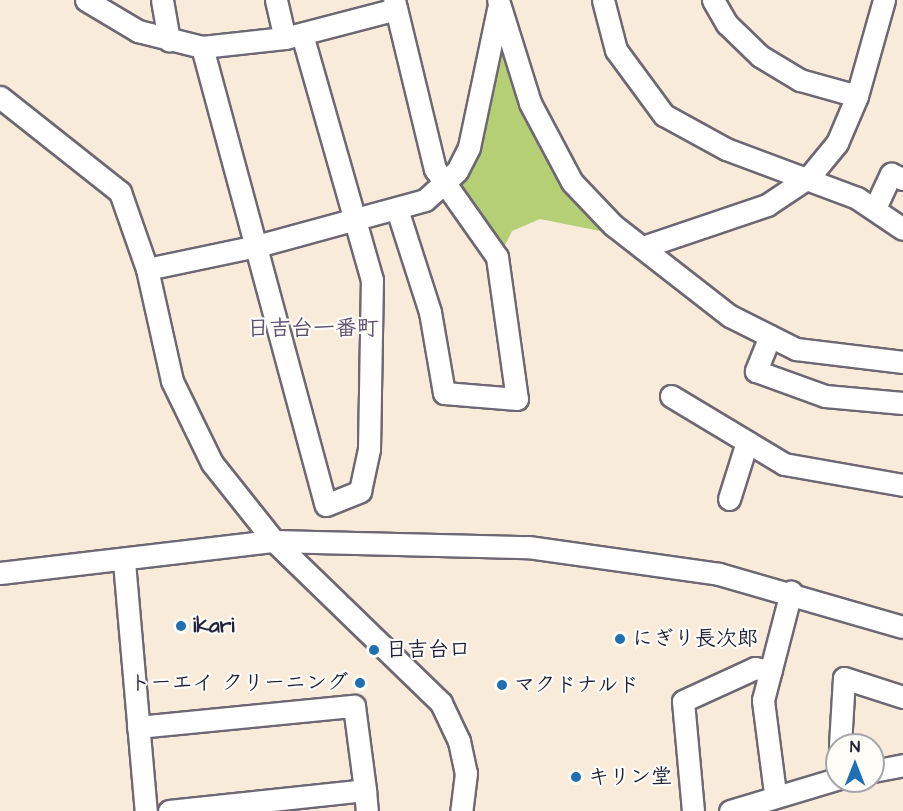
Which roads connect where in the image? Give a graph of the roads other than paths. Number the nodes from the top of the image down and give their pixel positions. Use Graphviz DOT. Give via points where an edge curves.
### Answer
graph roads {
  1 [pos="86,0"];
  2 [pos="162,0"];
  3 [pos="276,0"];
  4 [pos="603,0"];
  5 [pos="713,0"];
  6 [pos="884,0"];
  7 [pos="499,1"];
  8 [pos="395,4"];
  9 [pos="293,36"];
  10 [pos="169,40"];
  11 [pos="202,47"];
  12 [pos="857,96"];
  13 [pos="0,97"];
  14 [pos="809,177"];
  15 [pos="903,178"];
  16 [pos="443,185"];
  17 [pos="397,208"];
  18 [pos="875,208"];
  19 [pos="357,219"];
  20 [pos="903,230"];
  21 [pos="257,246"];
  22 [pos="643,247"];
  23 [pos="147,268"];
  24 [pos="770,336"];
  25 [pos="903,362"];
  26 [pos="671,396"];
  27 [pos="903,403"];
  28 [pos="747,442"];
  29 [pos="903,485"];
  30 [pos="729,499"];
  31 [pos="274,541"];
  32 [pos="124,562"];
  33 [pos="0,573"];
  34 [pos="791,592"];
  35 [pos="903,627"];
  36 [pos="771,671"];
  37 [pos="903,697"];
  38 [pos="138,727"];
  39 [pos="841,733"];
  40 [pos="903,765"];
  41 [pos="885,769"];
  42 [pos="825,782"];
  43 [pos="775,793"];
  44 [pos="366,801"];
  45 [pos="146,811"];
  46 [pos="169,811"];
  47 [pos="461,811"];
  48 [pos="693,811"];
  49 [pos="730,811"];
  1 -- 10 [label="street" via="109,17"];
  2 -- 10 [label="street"];
  3 -- 9 [label="street"];
  4 -- 14 [label="street" via="616,50 664,116 726,149"];
  5 -- 12 [label="street" via="727,24 760,56 800,80"];
  6 -- 12 [label="street"];
  7 -- 16 [label="street" via="469,147"];
  7 -- 22 [label="street" via="531,103 572,182 613,225"];
  8 -- 9 [label="street"];
  8 -- 16 [label="street"];
  9 -- 11 [label="street"];
  9 -- 19 [label="street"];
  10 -- 11 [label="street"];
  11 -- 21 [label="street"];
  12 -- 14 [label="street" via="837,143"];
  13 -- 23 [label="street" via="120,192"];
  14 -- 18 [label="street"];
  14 -- 22 [label="street" via="767,205"];
  15 -- 18 [label="street" via="891,174"];
  16 -- 17 [label="street" via="425,200"];
  16 -- 17 [label="street" via="497,257 517,399 444,393 430,312"];
  17 -- 19 [label="street"];
  18 -- 20 [label="street"];
  19 -- 21 [label="street"];
  19 -- 21 [label="street" via="372,279 369,449 360,491 326,505"];
  21 -- 23 [label="street"];
  22 -- 24 [label="street" via="730,316"];
  23 -- 31 [label="street" via="172,381 212,464"];
  24 -- 25 [label="street" via="796,350"];
  24 -- 27 [label="street" via="756,371 825,396"];
  26 -- 28 [label="street"];
  28 -- 29 [label="street" via="784,464"];
  28 -- 30 [label="street"];
  31 -- 32 [label="street"];
  31 -- 34 [label="street" via="528,547 719,573"];
  31 -- 47 [label="street" via="441,703 459,741 466,773"];
  32 -- 33 [label="street"];
  32 -- 38 [label="street"];
  34 -- 35 [label="street"];
  34 -- 36 [label="street"];
  36 -- 43 [label="street" via="763,700"];
  36 -- 48 [label="street" via="755,668 683,701"];
  37 -- 39 [label="street" via="844,678"];
  38 -- 44 [label="street" via="354,706"];
  38 -- 45 [label="street"];
  40 -- 41 [label="street"];
  42 -- 43 [label="street"];
  43 -- 49 [label="street"];
  44 -- 46 [label="street"];
}
